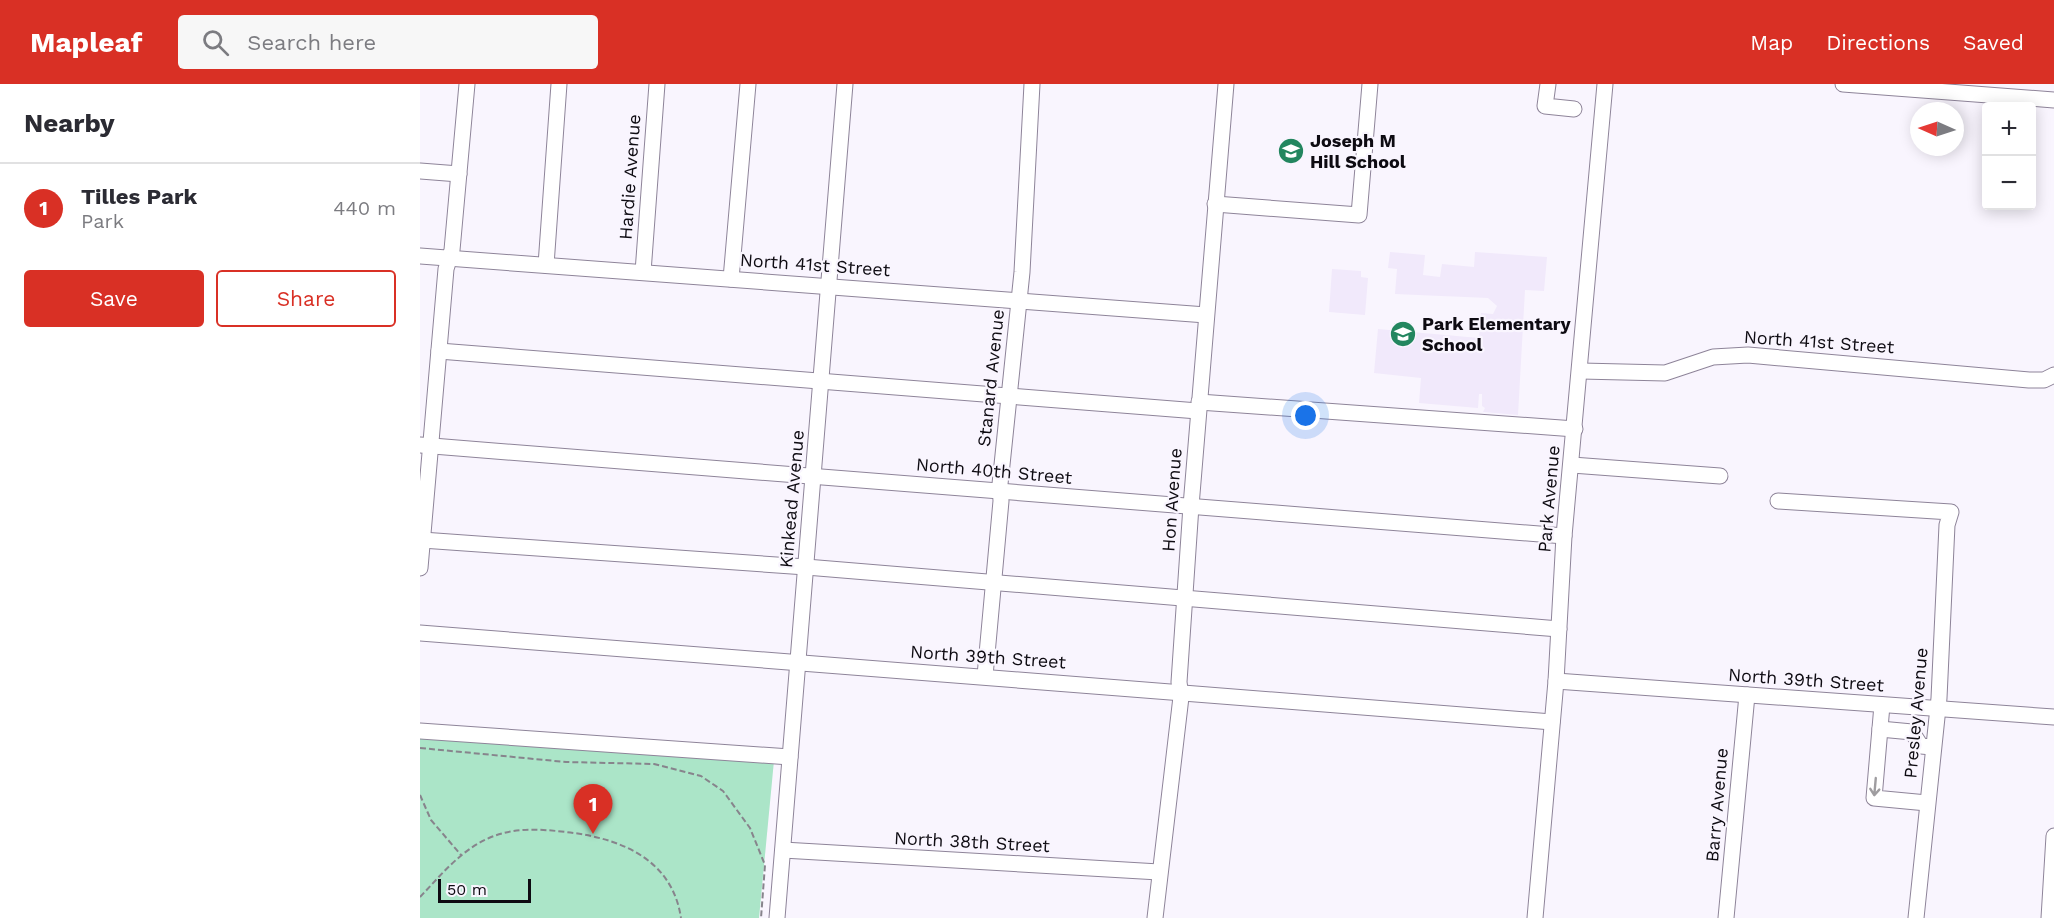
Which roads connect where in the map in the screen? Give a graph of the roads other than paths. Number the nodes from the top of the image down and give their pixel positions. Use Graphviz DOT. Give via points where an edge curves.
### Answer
graph roads {
  1 [pos="467,84"];
  2 [pos="560,84"];
  3 [pos="657,84"];
  4 [pos="748,84"];
  5 [pos="845,84"];
  6 [pos="1032,84"];
  7 [pos="1226,84"];
  8 [pos="1370,84"];
  9 [pos="1548,84"];
  10 [pos="1605,84"];
  11 [pos="1843,84"];
  12 [pos="1984,89"];
  13 [pos="2054,100"];
  14 [pos="1574,109"];
  15 [pos="420,171"];
  16 [pos="459,174"];
  17 [pos="1215,204"];
  18 [pos="420,256"];
  19 [pos="450,258"];
  20 [pos="546,265"];
  21 [pos="643,272"];
  22 [pos="731,279"];
  23 [pos="829,286"];
  24 [pos="1019,300"];
  25 [pos="1206,315"];
  26 [pos="439,351"];
  27 [pos="1581,371"];
  28 [pos="2054,375"];
  29 [pos="821,380"];
  30 [pos="1009,397"];
  31 [pos="1198,406"];
  32 [pos="1575,429"];
  33 [pos="425,446"];
  34 [pos="1572,465"];
  35 [pos="813,476"];
  36 [pos="1720,476"];
  37 [pos="1001,492"];
  38 [pos="1779,501"];
  39 [pos="1191,506"];
  40 [pos="1564,536"];
  41 [pos="422,540"];
  42 [pos="806,567"];
  43 [pos="420,568"];
  44 [pos="993,584"];
  45 [pos="1185,598"];
  46 [pos="1559,629"];
  47 [pos="420,633"];
  48 [pos="798,663"];
  49 [pos="985,676"];
  50 [pos="1556,681"];
  51 [pos="1180,692"];
  52 [pos="1747,694"];
  53 [pos="1882,705"];
  54 [pos="1936,708"];
  55 [pos="2054,717"];
  56 [pos="1552,722"];
  57 [pos="1880,729"];
  58 [pos="420,731"];
  59 [pos="1932,747"];
  60 [pos="790,757"];
  61 [pos="1927,803"];
  62 [pos="2054,836"];
  63 [pos="783,850"];
  64 [pos="1160,872"];
  65 [pos="777,918"];
  66 [pos="1155,918"];
  67 [pos="1535,918"];
  68 [pos="1726,918"];
  69 [pos="1916,918"];
  70 [pos="2049,918"];
  1 -- 16 [label="street"];
  2 -- 20 [label="street"];
  3 -- 21 [label="street, Hardie Avenue"];
  4 -- 22 [label="street"];
  5 -- 23 [label="street, Kinkead Avenue"];
  6 -- 24 [label="street, Stanard Avenue"];
  7 -- 17 [label="street, Hon Avenue"];
  8 -- 17 [label="street" via="1359,215"];
  9 -- 14 [label="street" via="1545,106"];
  10 -- 27 [label="street, Park Avenue"];
  11 -- 12 [label="street"];
  12 -- 13 [label="street"];
  15 -- 16 [label="street"];
  16 -- 19 [label="street"];
  17 -- 25 [label="street, Hon Avenue"];
  18 -- 19 [label="street, North 41st Street"];
  19 -- 20 [label="street, North 41st Street"];
  19 -- 26 [label="street"];
  20 -- 21 [label="street, North 41st Street"];
  21 -- 22 [label="street, North 41st Street"];
  22 -- 23 [label="street, North 41st Street"];
  23 -- 24 [label="street, North 41st Street"];
  23 -- 29 [label="street, Kinkead Avenue"];
  24 -- 25 [label="street, North 41st Street"];
  24 -- 30 [label="street, Stanard Avenue"];
  25 -- 31 [label="street, Hon Avenue"];
  26 -- 29 [label="street"];
  26 -- 33 [label="street"];
  27 -- 28 [label="street, North 41st Street" via="1665,373 1713,357 1748,355 2029,380"];
  27 -- 32 [label="street, Park Avenue"];
  29 -- 30 [label="street"];
  29 -- 35 [label="street, Kinkead Avenue"];
  30 -- 31 [label="street"];
  30 -- 37 [label="street, Stanard Avenue"];
  31 -- 32 [label="street"];
  31 -- 39 [label="street, Hon Avenue"];
  32 -- 34 [label="street, Park Avenue"];
  33 -- 35 [label="street, North 40th Street"];
  33 -- 41 [label="street"];
  34 -- 36 [label="street"];
  34 -- 40 [label="street, Park Avenue"];
  35 -- 37 [label="street, North 40th Street"];
  35 -- 42 [label="street, Kinkead Avenue"];
  37 -- 39 [label="street, North 40th Street"];
  37 -- 44 [label="street, Stanard Avenue"];
  38 -- 54 [label="street, Presley Avenue" via="1951,512"];
  39 -- 40 [label="street, North 40th Street"];
  39 -- 45 [label="street, Hon Avenue"];
  40 -- 46 [label="street, Park Avenue"];
  41 -- 42 [label="street"];
  41 -- 43 [label="street"];
  42 -- 44 [label="street"];
  42 -- 48 [label="street, Kinkead Avenue"];
  44 -- 45 [label="street"];
  44 -- 49 [label="street, Stanard Avenue"];
  45 -- 46 [label="street"];
  45 -- 51 [label="street, Hon Avenue"];
  46 -- 50 [label="street, Park Avenue"];
  47 -- 48 [label="street, North 39th Street"];
  48 -- 49 [label="street, North 39th Street"];
  48 -- 60 [label="street, Kinkead Avenue"];
  49 -- 51 [label="street, North 39th Street"];
  50 -- 52 [label="street, North 39th Street"];
  50 -- 56 [label="street, Park Avenue"];
  51 -- 56 [label="street, North 39th Street"];
  51 -- 64 [label="street, Hon Avenue"];
  52 -- 53 [label="street, North 39th Street"];
  52 -- 68 [label="street, Barry Avenue"];
  53 -- 54 [label="street, North 39th Street"];
  53 -- 57 [label="street"];
  54 -- 55 [label="street, North 39th Street"];
  54 -- 59 [label="street, Presley Avenue"];
  56 -- 67 [label="street, Park Avenue"];
  57 -- 59 [label="street" via="1912,732 1921,746"];
  57 -- 61 [label="street, one-way" via="1874,798"];
  58 -- 60 [label="street"];
  59 -- 61 [label="street, Presley Avenue"];
  60 -- 63 [label="street, Kinkead Avenue"];
  61 -- 69 [label="street, Presley Avenue"];
  62 -- 70 [label="street"];
  63 -- 64 [label="street, North 38th Street"];
  63 -- 65 [label="street, Kinkead Avenue"];
  64 -- 66 [label="street, Hon Avenue"];
}
